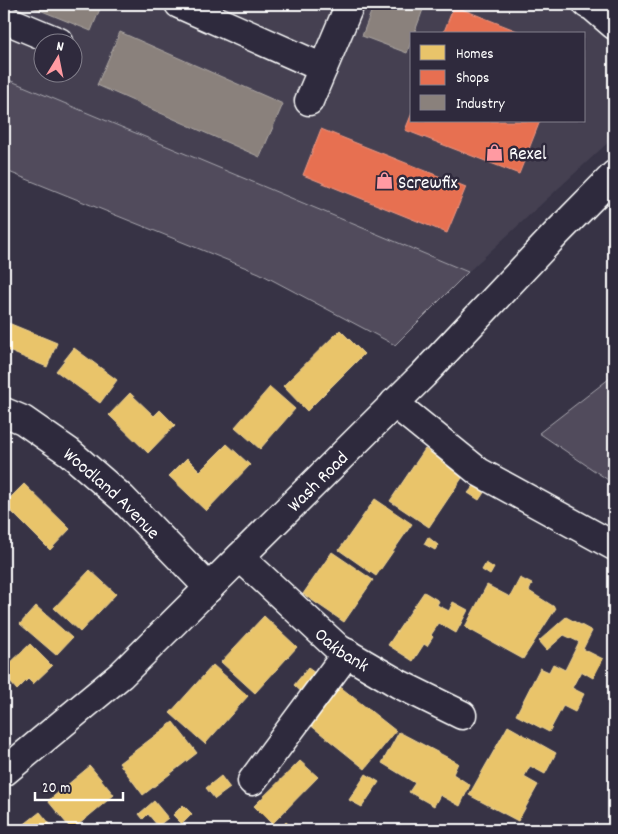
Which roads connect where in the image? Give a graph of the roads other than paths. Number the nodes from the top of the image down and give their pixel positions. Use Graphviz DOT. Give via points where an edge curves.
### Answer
graph roads {
  1 [pos="179,4"];
  2 [pos="350,4"];
  3 [pos="587,4"];
  4 [pos="4,19"];
  5 [pos="614,26"];
  6 [pos="35,32"];
  7 [pos="323,68"];
  8 [pos="309,101"];
  9 [pos="614,175"];
  10 [pos="394,403"];
  11 [pos="4,412"];
  12 [pos="614,546"];
  13 [pos="240,557"];
  14 [pos="209,588"];
  15 [pos="347,653"];
  16 [pos="462,715"];
  17 [pos="4,772"];
  18 [pos="252,780"];
  1 -- 7 [label="street"];
  2 -- 7 [label="street"];
  3 -- 5 [label="street"];
  4 -- 6 [label="street"];
  7 -- 8 [label="street"];
  9 -- 10 [label="street, Wash Road"];
  10 -- 12 [label="street" via="479,472"];
  10 -- 13 [label="street, Wash Road"];
  11 -- 14 [label="street, Woodland Avenue" via="23,420 69,452 122,498"];
  13 -- 14 [label="street, Wash Road"];
  13 -- 15 [label="street, Oakbank"];
  14 -- 17 [label="street, Wash Road" via="121,675"];
  15 -- 16 [label="street, Oakbank" via="399,684"];
  15 -- 18 [label="street"];
}
